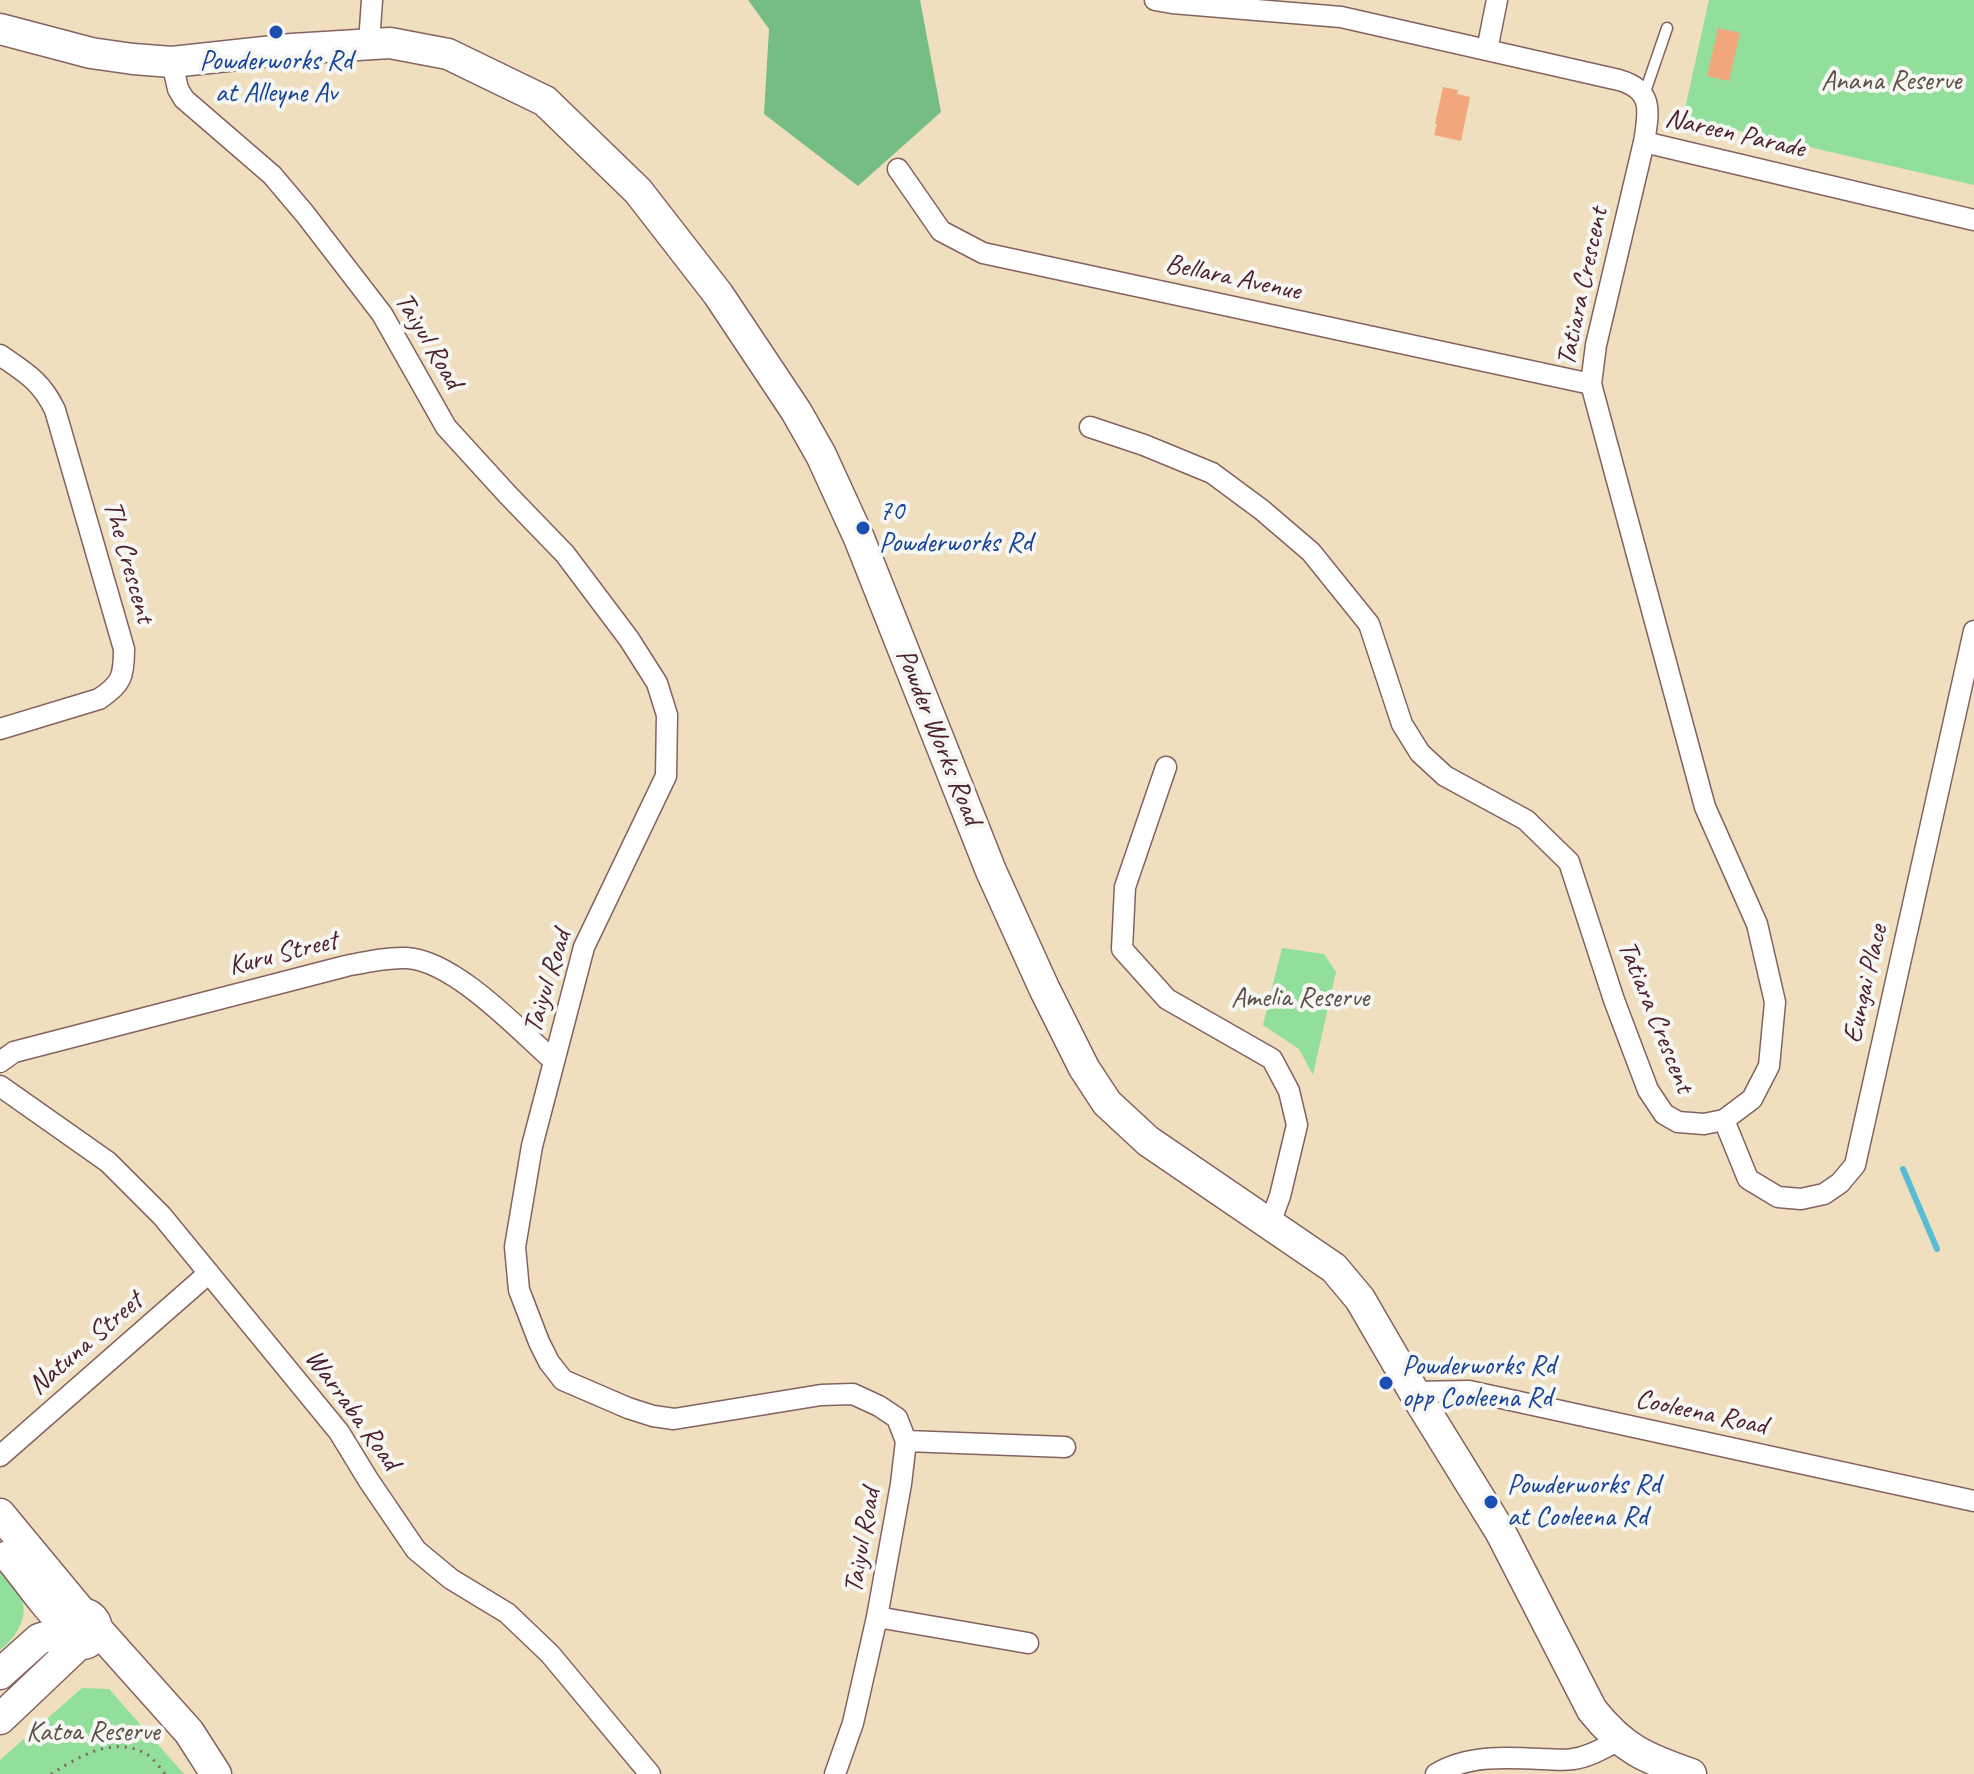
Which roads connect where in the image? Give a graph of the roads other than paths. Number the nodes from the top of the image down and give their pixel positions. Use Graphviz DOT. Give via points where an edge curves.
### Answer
graph roads {
  1 [pos="372,0"];
  2 [pos="1155,0"];
  3 [pos="1497,0"];
  4 [pos="1667,28"];
  5 [pos="0,29"];
  6 [pos="369,43"];
  7 [pos="1487,50"];
  8 [pos="172,62"];
  9 [pos="1644,95"];
  10 [pos="1644,142"];
  11 [pos="898,169"];
  12 [pos="1974,220"];
  13 [pos="0,355"];
  14 [pos="1591,384"];
  15 [pos="1090,427"];
  16 [pos="1974,631"];
  17 [pos="0,729"];
  18 [pos="1166,767"];
  19 [pos="554,1061"];
  20 [pos="0,1062"];
  21 [pos="0,1086"];
  22 [pos="1724,1120"];
  23 [pos="1270,1223"];
  24 [pos="209,1273"];
  25 [pos="1414,1392"];
  26 [pos="906,1441"];
  27 [pos="1065,1447"];
  28 [pos="0,1456"];
  29 [pos="1974,1501"];
  30 [pos="0,1514"];
  31 [pos="0,1546"];
  32 [pos="877,1617"];
  33 [pos="70,1629"];
  34 [pos="1028,1643"];
  35 [pos="0,1674"];
  36 [pos="0,1719"];
  37 [pos="1620,1740"];
  38 [pos="650,1774"];
  39 [pos="835,1774"];
  40 [pos="1436,1774"];
  41 [pos="1691,1774"];
  1 -- 6 [label="street"];
  2 -- 7 [label="street, Nareen Parade" via="1341,17"];
  3 -- 7 [label="street"];
  4 -- 9 [label="lane"];
  5 -- 8 [label="main road, Powder Works Road" via="91,53"];
  6 -- 8 [label="main road, Powder Works Road"];
  6 -- 23 [label="main road, Powder Works Road" via="448,54 545,101 638,191 718,294 821,455 991,871 1084,1068 1107,1103 1148,1141"];
  7 -- 9 [label="street, Nareen Parade" via="1619,80"];
  8 -- 19 [label="street, Taiyul Road" via="184,99 272,175 305,214 382,314 446,427 565,554 657,683 667,715 666,776 584,947"];
  9 -- 10 [label="street, Nareen Parade"];
  10 -- 12 [label="street, Nareen Parade"];
  10 -- 14 [label="street, Tatiara Crescent"];
  11 -- 14 [label="street, Bellara Avenue" via="941,231 983,253"];
  13 -- 17 [label="street, The Crescent" via="36,380 55,410 124,649 124,670 113,690"];
  14 -- 22 [label="street, Tatiara Crescent" via="1705,807 1757,924 1775,1002 1769,1066 1752,1099"];
  15 -- 22 [label="street, Tatiara Crescent" via="1212,473 1311,552 1369,624 1402,724 1420,753 1445,776 1526,820 1569,862 1614,1000 1648,1090 1664,1114 1678,1122"];
  16 -- 22 [label="street, Eungai Place" via="1855,1165 1824,1194 1778,1197 1748,1179"];
  18 -- 23 [label="street" via="1125,887 1122,949 1167,999 1272,1059 1289,1091 1297,1125"];
  19 -- 20 [label="street, Kuru Street" via="475,990 438,967 410,958 331,970 14,1052"];
  19 -- 26 [label="street, Taiyul Road" via="532,1146 515,1247 519,1290 539,1342 563,1380 628,1408 674,1419 853,1394 897,1418"];
  21 -- 24 [label="street, Warraba Road" via="108,1162"];
  23 -- 25 [label="main road, Powder Works Road" via="1343,1278"];
  24 -- 28 [label="street, Natuna Street"];
  24 -- 38 [label="street, Warraba Road" via="339,1432 416,1550 507,1613 550,1654"];
  25 -- 29 [label="street, Cooleena Road" via="1469,1391"];
  25 -- 37 [label="main road, Powder Works Road" via="1500,1531 1592,1710"];
  26 -- 27 [label="street"];
  26 -- 32 [label="street, Taiyul Road"];
  30 -- 33 [label="main road"];
  31 -- 33 [label="main road"];
  32 -- 34 [label="street"];
  32 -- 39 [label="street, Taiyul Road" via="853,1723"];
  33 -- 35 [label="main road"];
  33 -- 36 [label="main road"];
  37 -- 40 [label="street" via="1569,1760 1473,1760"];
  37 -- 41 [label="main road, Powder Works Road" via="1642,1756"];
}
